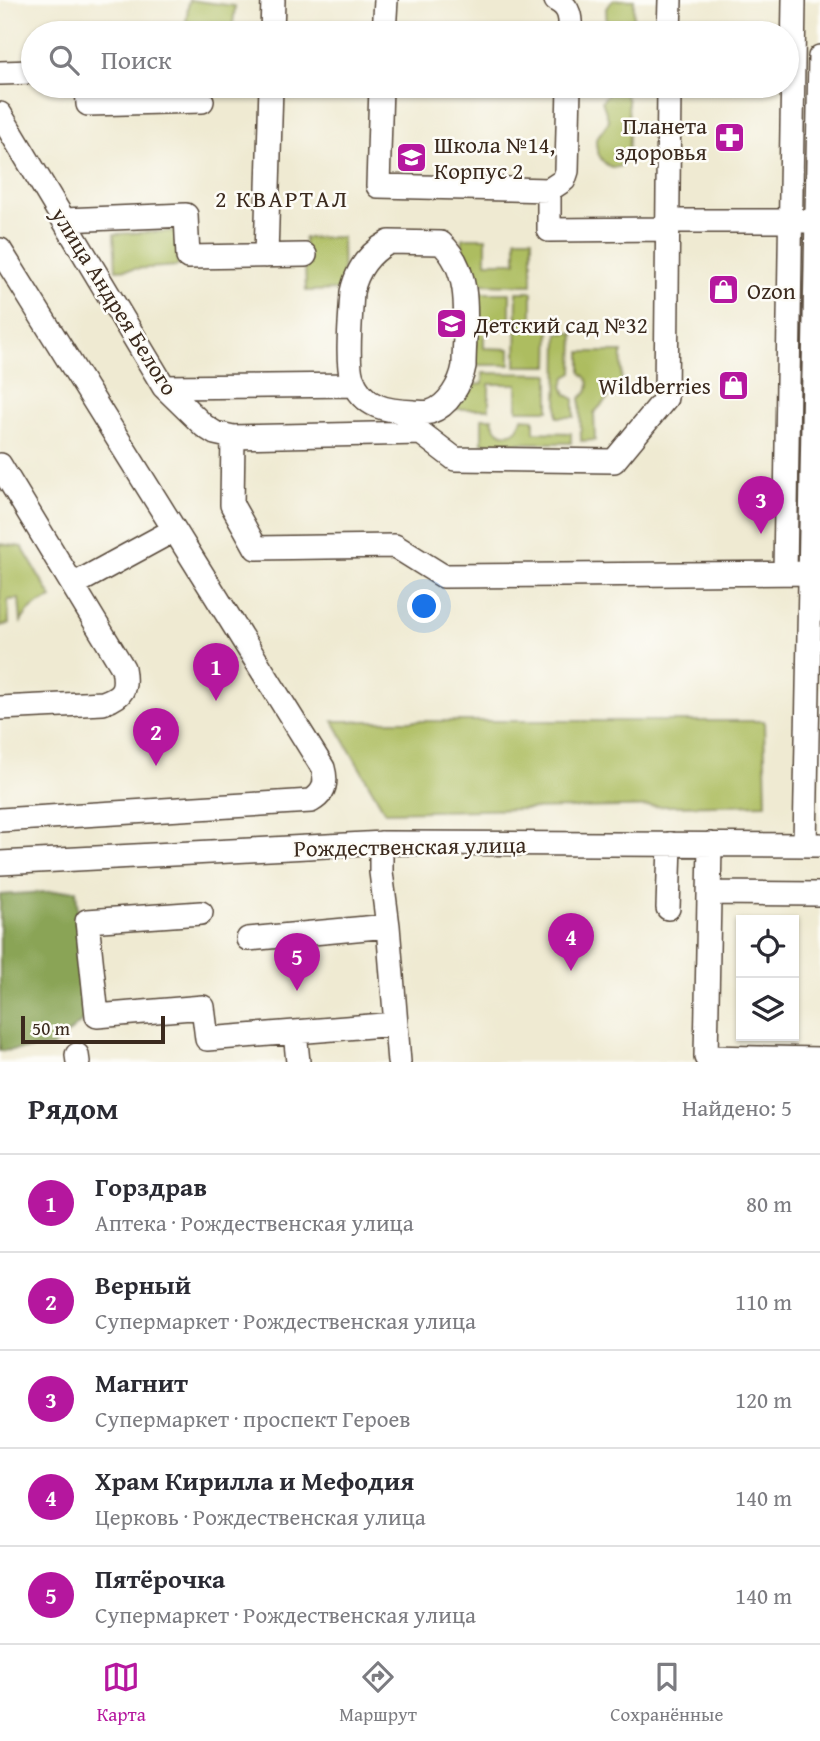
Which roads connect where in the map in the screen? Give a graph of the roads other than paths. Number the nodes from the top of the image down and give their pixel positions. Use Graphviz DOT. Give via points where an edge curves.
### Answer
graph roads {
  1 [pos="273,0"];
  2 [pos="386,0"];
  3 [pos="556,0"];
  4 [pos="670,0"];
  5 [pos="794,0"];
  6 [pos="272,21"];
  7 [pos="385,21"];
  8 [pos="570,21"];
  9 [pos="669,21"];
  10 [pos="794,21"];
  11 [pos="820,57"];
  12 [pos="21,72"];
  13 [pos="0,73"];
  14 [pos="88,98"];
  15 [pos="271,98"];
  16 [pos="381,98"];
  17 [pos="569,98"];
  18 [pos="669,98"];
  19 [pos="792,98"];
  20 [pos="202,101"];
  21 [pos="0,114"];
  22 [pos="549,190"];
  23 [pos="64,220"];
  24 [pos="790,221"];
  25 [pos="817,221"];
  26 [pos="667,225"];
  27 [pos="0,250"];
  28 [pos="305,255"];
  29 [pos="266,256"];
  30 [pos="355,385"];
  31 [pos="164,387"];
  32 [pos="233,437"];
  33 [pos="0,465"];
  34 [pos="174,530"];
  35 [pos="785,573"];
  36 [pos="810,573"];
  37 [pos="73,586"];
  38 [pos="0,708"];
  39 [pos="0,820"];
  40 [pos="381,843"];
  41 [pos="670,844"];
  42 [pos="710,844"];
  43 [pos="812,845"];
  44 [pos="0,863"];
  45 [pos="709,893"];
  46 [pos="820,894"];
  47 [pos="668,908"];
  48 [pos="201,913"];
  49 [pos="388,926"];
  50 [pos="248,939"];
  51 [pos="396,1024"];
  52 [pos="295,1032"];
  53 [pos="820,1059"];
  54 [pos="708,1060"];
  55 [pos="298,1062"];
  56 [pos="399,1062"];
  1 -- 6 [label="street"];
  2 -- 7 [label="street"];
  3 -- 8 [label="street" via="566,7"];
  4 -- 9 [label="street"];
  5 -- 10 [label="street"];
  11 -- 25 [label="street"];
  12 -- 13 [label="street"];
  14 -- 20 [label="street" via="88,104"];
  15 -- 29 [label="street"];
  16 -- 22 [label="street" via="378,186"];
  17 -- 22 [label="street" via="567,171 564,180"];
  18 -- 26 [label="street"];
  19 -- 24 [label="street"];
  21 -- 23 [label="street, улица Андрея Белого"];
  22 -- 26 [label="street" via="549,230"];
  23 -- 29 [label="street" via="186,215 188,257"];
  23 -- 31 [label="street, улица Андрея Белого"];
  24 -- 25 [label="street"];
  24 -- 26 [label="street"];
  24 -- 35 [label="street"];
  25 -- 36 [label="street"];
  26 -- 32 [label="street" via="666,398 614,461 455,459 421,433"];
  27 -- 34 [label="street"];
  28 -- 29 [label="street"];
  30 -- 30 [label="street" via="387,411 430,412 457,388 464,366 465,290 456,260 441,243 389,242 358,272 352,292 350,368"];
  30 -- 31 [label="street"];
  31 -- 32 [label="street, улица Андрея Белого" via="204,426"];
  32 -- 35 [label="street" via="232,505 256,548 395,546 443,576"];
  33 -- 37 [label="street"];
  34 -- 37 [label="street"];
  34 -- 39 [label="street" via="323,768 324,788 318,797 303,802"];
  35 -- 36 [label="street"];
  36 -- 43 [label="street"];
  37 -- 38 [label="street" via="123,668 123,690 103,703"];
  40 -- 41 [label="street, Рождественская улица"];
  40 -- 44 [label="street, Рождественская улица"];
  40 -- 49 [label="street"];
  41 -- 42 [label="street, Рождественская улица"];
  41 -- 47 [label="street"];
  42 -- 43 [label="street, Рождественская улица"];
  42 -- 45 [label="street"];
  45 -- 46 [label="street"];
  45 -- 54 [label="street"];
  48 -- 52 [label="street" via="87,921 97,1016 204,1007 207,1040"];
  49 -- 50 [label="street"];
  49 -- 51 [label="street"];
  51 -- 52 [label="street"];
  51 -- 56 [label="street"];
  52 -- 55 [label="street"];
  53 -- 54 [label="street"];
}
